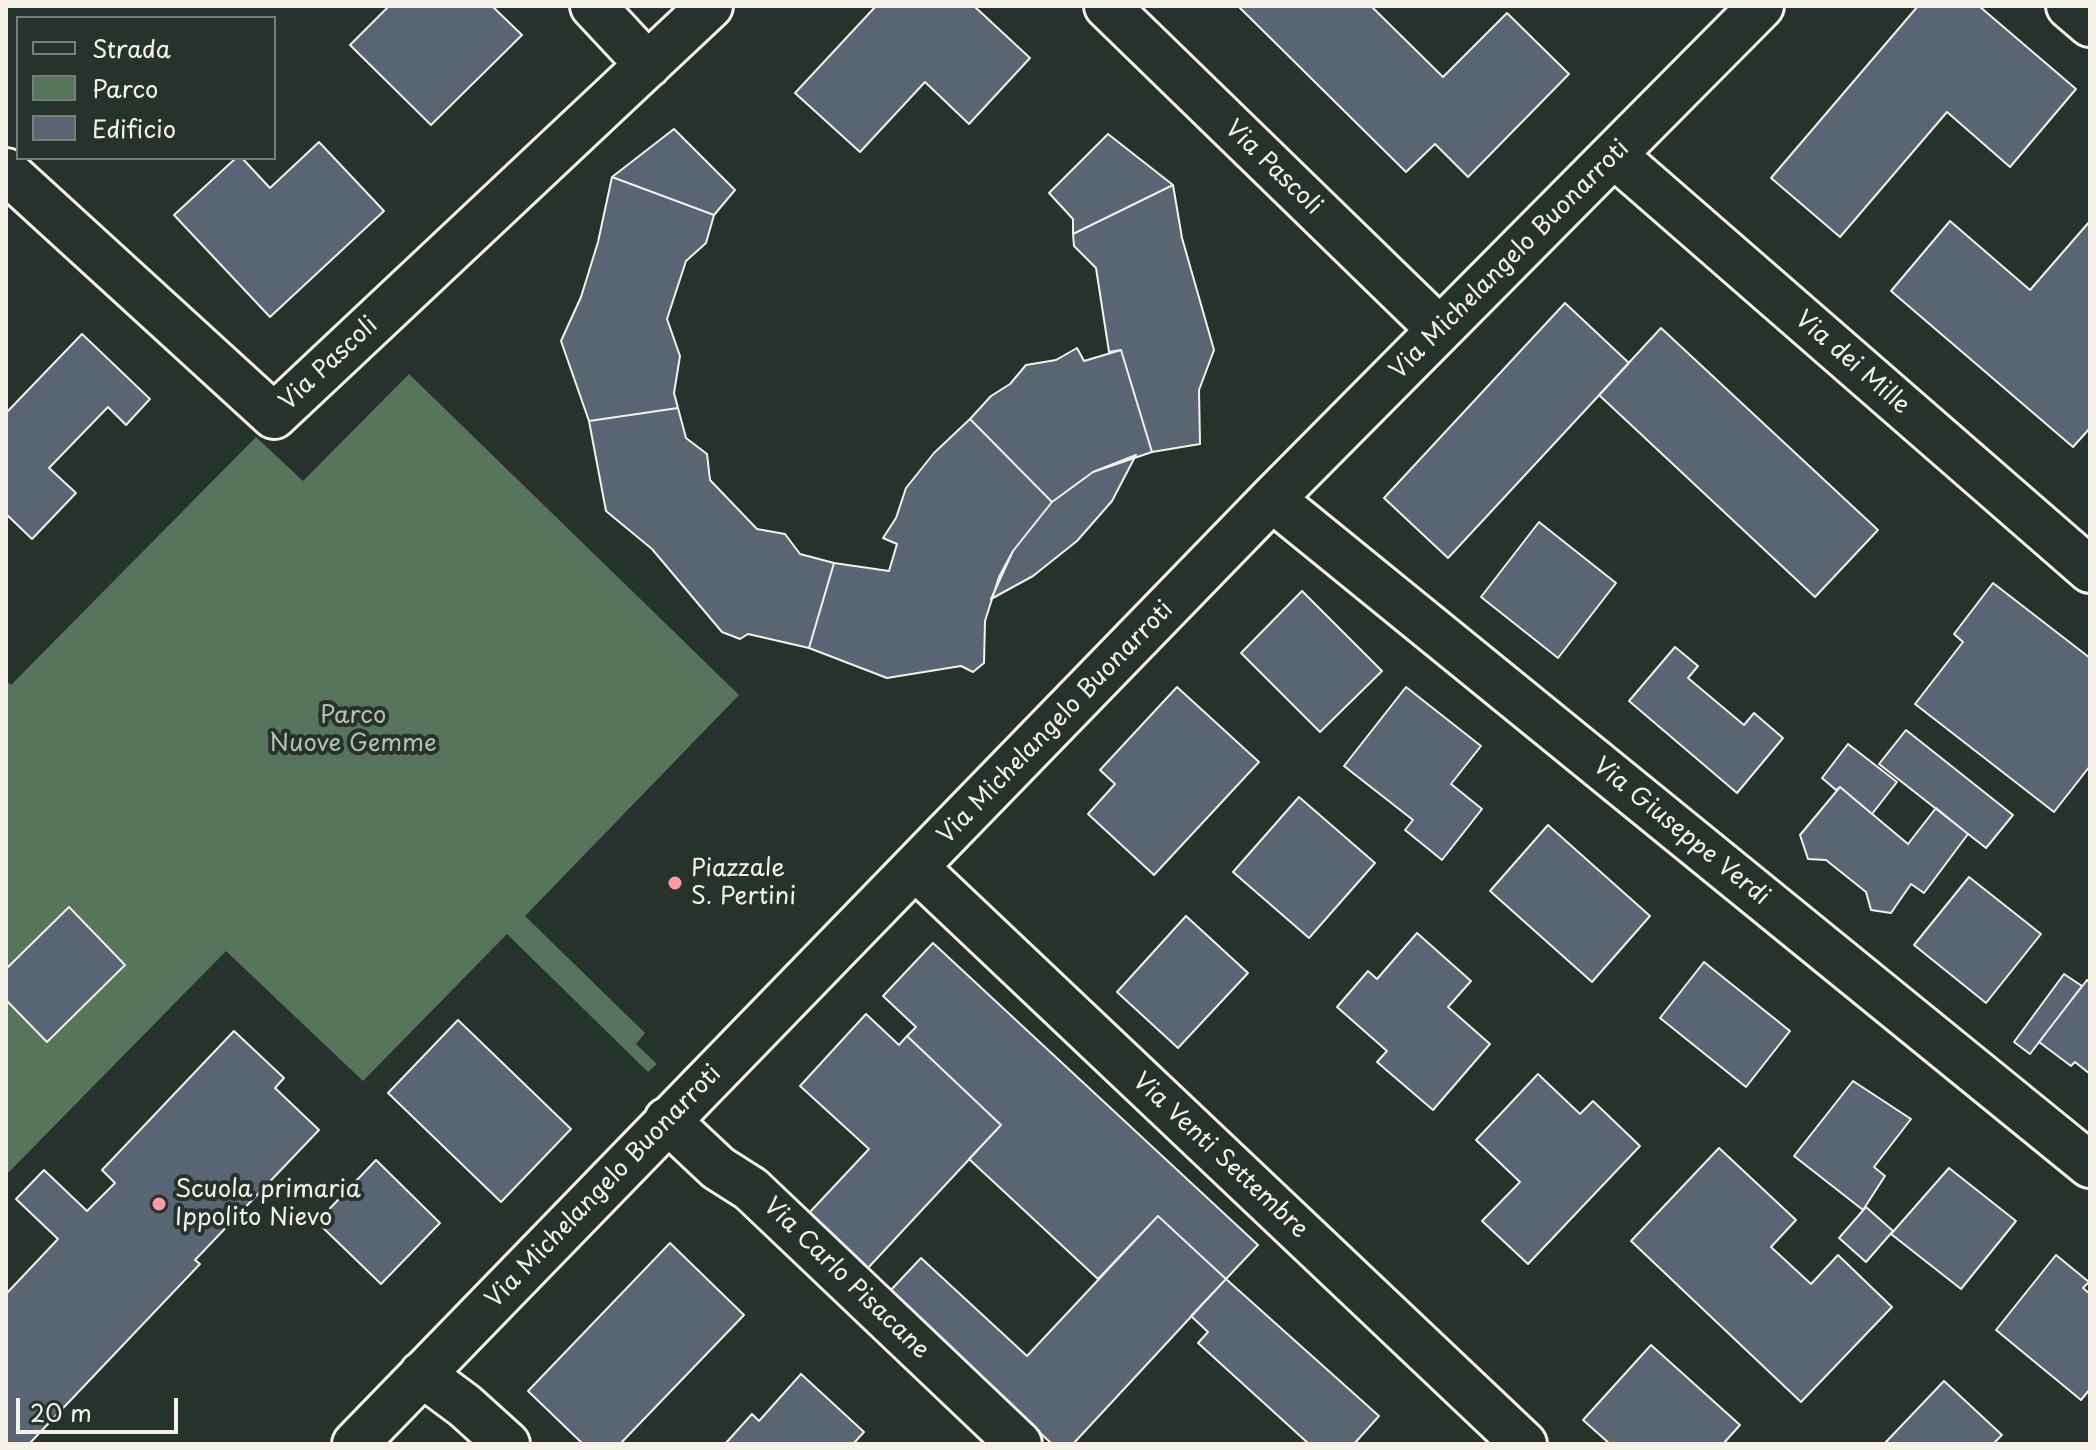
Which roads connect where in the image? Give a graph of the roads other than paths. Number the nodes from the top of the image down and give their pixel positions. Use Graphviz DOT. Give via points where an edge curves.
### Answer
graph roads {
  1 [pos="593,6"];
  2 [pos="710,6"];
  3 [pos="1107,6"];
  4 [pos="1761,6"];
  5 [pos="2069,6"];
  6 [pos="2090,24"];
  7 [pos="648,65"];
  8 [pos="1615,156"];
  9 [pos="6,171"];
  10 [pos="1439,329"];
  11 [pos="1272,499"];
  12 [pos="2090,570"];
  13 [pos="916,868"];
  14 [pos="667,1120"];
  15 [pos="2090,1165"];
  16 [pos="422,1374"];
  17 [pos="355,1444"];
  18 [pos="507,1444"];
  19 [pos="1019,1444"];
  20 [pos="1524,1444"];
  1 -- 7 [label="street"];
  2 -- 7 [label="street, Via Pascoli"];
  3 -- 10 [label="street, Via Pascoli"];
  4 -- 8 [label="street, Via Michelangelo Buonarroti"];
  5 -- 6 [label="street"];
  7 -- 9 [label="street, Via Pascoli" via="274,416"];
  8 -- 10 [label="street, Via Michelangelo Buonarroti"];
  8 -- 12 [label="street, Via dei Mille"];
  10 -- 11 [label="street, Via Michelangelo Buonarroti"];
  11 -- 13 [label="street, Via Michelangelo Buonarroti"];
  11 -- 15 [label="street, Via Giuseppe Verdi"];
  13 -- 14 [label="street, Via Michelangelo Buonarroti"];
  13 -- 20 [label="street, Via Venti Settembre"];
  14 -- 16 [label="street, Via Michelangelo Buonarroti"];
  14 -- 19 [label="street, Via Carlo Pisacane" via="718,1168 751,1189"];
  16 -- 17 [label="street, Via Michelangelo Buonarroti"];
  16 -- 18 [label="street"];
}
